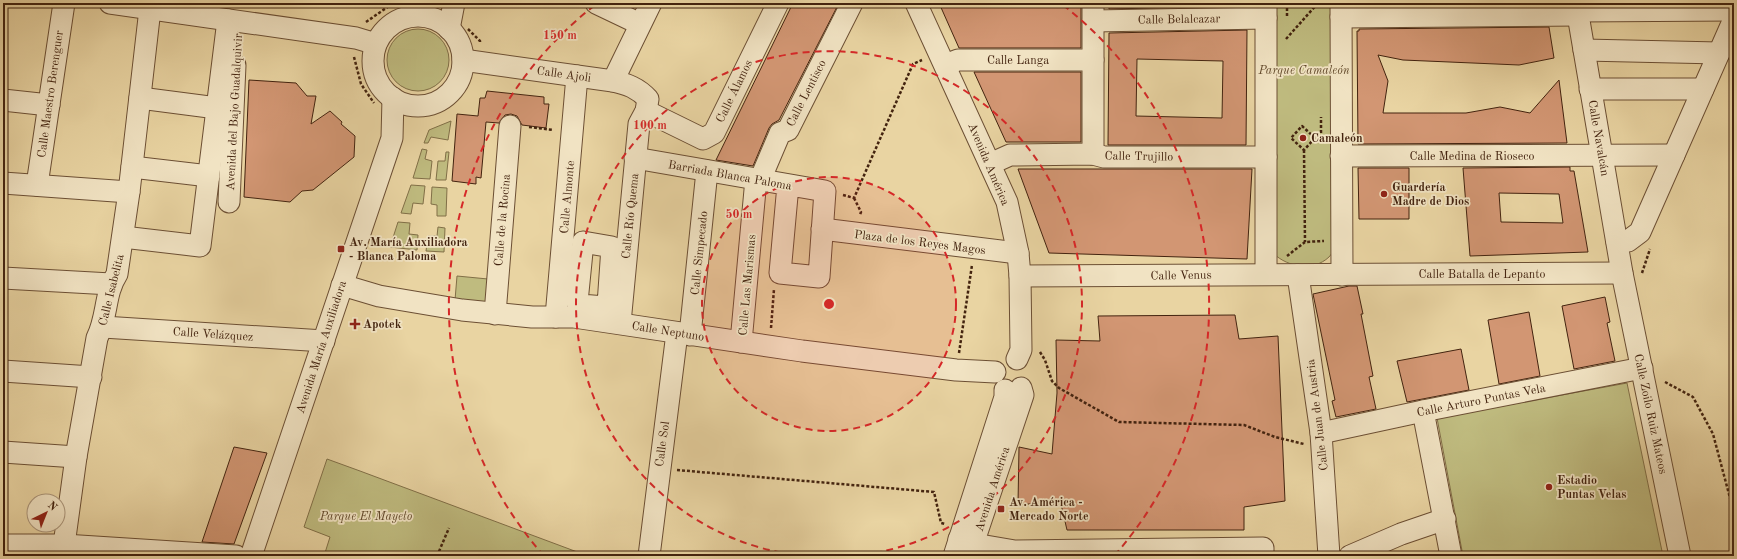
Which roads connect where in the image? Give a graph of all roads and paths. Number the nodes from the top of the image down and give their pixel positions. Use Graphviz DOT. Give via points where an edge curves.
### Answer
graph roads {
  1 [pos="64,3"];
  2 [pos="110,3"];
  3 [pos="454,3"];
  4 [pos="596,3"];
  5 [pos="651,3"];
  6 [pos="778,3"];
  7 [pos="852,3"];
  8 [pos="916,3"];
  9 [pos="1318,3"];
  10 [pos="156,7"];
  11 [pos="422,9"];
  12 [pos="1341,10"];
  13 [pos="1577,10"];
  14 [pos="1734,10"];
  15 [pos="1266,11"];
  16 [pos="1093,12"];
  17 [pos="1734,19"];
  18 [pos="233,21"];
  19 [pos="640,24"];
  20 [pos="449,29"];
  21 [pos="1286,39"];
  22 [pos="376,44"];
  23 [pos="1584,50"];
  24 [pos="1719,53"];
  25 [pos="942,59"];
  26 [pos="463,60"];
  27 [pos="1093,60"];
  28 [pos="577,76"];
  29 [pos="613,81"];
  30 [pos="1590,89"];
  31 [pos="1704,89"];
  32 [pos="140,98"];
  33 [pos="393,98"];
  34 [pos="3,100"];
  35 [pos="49,105"];
  36 [pos="420,106"];
  37 [pos="217,108"];
  38 [pos="646,110"];
  39 [pos="510,126"];
  40 [pos="572,132"];
  41 [pos="392,138"];
  42 [pos="1304,150"];
  43 [pos="1093,154"];
  44 [pos="1674,155"];
  45 [pos="1341,156"];
  46 [pos="1602,156"];
  47 [pos="1266,157"];
  48 [pos="635,158"];
  49 [pos="990,164"];
  50 [pos="132,167"];
  51 [pos="707,171"];
  52 [pos="209,176"];
  53 [pos="758,180"];
  54 [pos="3,183"];
  55 [pos="37,185"];
  56 [pos="788,185"];
  57 [pos="130,192"];
  58 [pos="825,192"];
  59 [pos="229,202"];
  60 [pos="822,229"];
  61 [pos="123,237"];
  62 [pos="1342,241"];
  63 [pos="1304,242"];
  64 [pos="1616,242"];
  65 [pos="1651,245"];
  66 [pos="974,248"];
  67 [pos="1018,254"];
  68 [pos="1622,273"];
  69 [pos="1271,274"];
  70 [pos="1298,275"];
  71 [pos="1342,275"];
  72 [pos="1020,276"];
  73 [pos="3,278"];
  74 [pos="778,280"];
  75 [pos="1642,280"];
  76 [pos="111,284"];
  77 [pos="342,285"];
  78 [pos="495,314"];
  79 [pos="556,317"];
  80 [pos="620,323"];
  81 [pos="103,327"];
  82 [pos="683,334"];
  83 [pos="324,341"];
  84 [pos="742,342"];
  85 [pos="769,346"];
  86 [pos="1019,355"];
  87 [pos="1642,368"];
  88 [pos="3,370"];
  89 [pos="956,370"];
  90 [pos="995,372"];
  91 [pos="91,377"];
  92 [pos="1662,378"];
  93 [pos="1013,389"];
  94 [pos="1423,411"];
  95 [pos="1322,439"];
  96 [pos="3,452"];
  97 [pos="76,457"];
  98 [pos="659,467"];
  99 [pos="1734,513"];
  100 [pos="1445,519"];
  101 [pos="449,528"];
  102 [pos="961,544"];
  103 [pos="3,545"];
  104 [pos="64,545"];
  105 [pos="85,552"];
  106 [pos="1362,554"];
  107 [pos="236,556"];
  108 [pos="251,556"];
  109 [pos="437,556"];
  110 [pos="650,556"];
  111 [pos="1263,556"];
  112 [pos="1329,556"];
  113 [pos="1451,556"];
  114 [pos="1680,556"];
  1 -- 35 [label="street, Calle Maestro Berenguer"];
  2 -- 10 [label="street, Avenida del Bajo Guadalquivir"];
  3 -- 20 [label="street"];
  4 -- 19 [label="street"];
  5 -- 19 [label="street"];
  6 -- 38 [label="street, Calle Álamos" via="714,133 703,139"];
  7 -- 53 [label="street, Calle Lentisco" via="788,130 780,133"];
  8 -- 25 [label="street, Avenida América"];
  9 -- 21 [label="path"];
  10 -- 18 [label="street, Avenida del Bajo Guadalquivir"];
  10 -- 32 [label="street, Calle Isabelita"];
  11 -- 20 [label="street" via="428,17"];
  11 -- 22 [label="street" via="392,24"];
  12 -- 13 [label="street"];
  12 -- 45 [label="street"];
  13 -- 14 [label="street"];
  13 -- 23 [label="street, Calle Navalcán"];
  15 -- 16 [label="street, Calle Belalcazar"];
  15 -- 47 [label="street"];
  16 -- 27 [label="street"];
  17 -- 24 [label="street"];
  18 -- 22 [label="street, Avenida del Bajo Guadalquivir" via="356,38"];
  18 -- 37 [label="street"];
  18 -- 59 [label="street, Avenida del Bajo Guadalquivir"];
  19 -- 29 [label="street"];
  20 -- 26 [label="street" via="461,48"];
  22 -- 33 [label="street" via="373,56 377,79"];
  23 -- 24 [label="street"];
  23 -- 30 [label="street, Calle Navalcán"];
  24 -- 31 [label="street"];
  25 -- 27 [label="street, Calle Langa"];
  25 -- 49 [label="street, Avenida América"];
  25 -- 58 [label="path" via="913,64 854,198"];
  26 -- 28 [label="street, Calle Ajoli"];
  26 -- 36 [label="street" via="455,86 446,96 434,103"];
  27 -- 43 [label="street"];
  28 -- 29 [label="street, Calle Ajoli"];
  28 -- 40 [label="street, Calle Almonte"];
  29 -- 38 [label="street, Calle Ajoli" via="640,91 648,99"];
  30 -- 31 [label="street"];
  30 -- 46 [label="street, Calle Navalcán"];
  31 -- 44 [label="street"];
  32 -- 37 [label="street"];
  32 -- 50 [label="street, Calle Isabelita"];
  33 -- 36 [label="street" via="406,104"];
  33 -- 41 [label="street, Avenida María Auxiliadora"];
  34 -- 35 [label="street"];
  35 -- 55 [label="street, Calle Maestro Berenguer"];
  36 -- 41 [label="street, Avenida María Auxiliadora"];
  37 -- 52 [label="street"];
  38 -- 48 [label="street, Calle Río Quema" via="639,124"];
  39 -- 40 [label="path"];
  39 -- 78 [label="street, Calle de la Rocina"];
  40 -- 79 [label="street, Calle Almonte"];
  41 -- 77 [label="street, Avenida María Auxiliadora"];
  42 -- 42 [label="path" via="1291,138 1302,126 1315,138"];
  42 -- 63 [label="path"];
  43 -- 47 [label="street, Calle Trujillo" via="1104,157"];
  43 -- 49 [label="street, Calle Trujillo" via="1010,156"];
  44 -- 46 [label="street"];
  44 -- 64 [label="street" via="1640,232 1628,241"];
  45 -- 46 [label="street, Calle Medina de Rioseco"];
  45 -- 62 [label="street"];
  46 -- 64 [label="street, Calle Navalcán"];
  47 -- 69 [label="street"];
  48 -- 51 [label="street, Barriada Blanca Paloma"];
  48 -- 80 [label="street, Calle Río Quema"];
  49 -- 67 [label="street, Avenida América" via="1006,202"];
  50 -- 52 [label="street"];
  50 -- 57 [label="street, Calle Isabelita"];
  51 -- 53 [label="street, Barriada Blanca Paloma"];
  51 -- 82 [label="street, Calle Simpecado"];
  52 -- 61 [label="street" via="200,246"];
  53 -- 56 [label="street, Barriada Blanca Paloma"];
  53 -- 84 [label="street, Calle Las Marismas"];
  54 -- 55 [label="street"];
  55 -- 57 [label="street"];
  56 -- 58 [label="street, Barriada Blanca Paloma"];
  56 -- 74 [label="street"];
  57 -- 61 [label="street, Calle Isabelita"];
  58 -- 60 [label="street"];
  60 -- 66 [label="street, Plaza de los Reyes Magos"];
  60 -- 74 [label="street" via="819,277"];
  61 -- 76 [label="street, Calle Isabelita" via="117,274"];
  62 -- 63 [label="path"];
  62 -- 71 [label="street"];
  63 -- 69 [label="path" via="1281,261"];
  64 -- 68 [label="street, Calle Navalcán"];
  65 -- 75 [label="path"];
  66 -- 67 [label="street, Plaza de los Reyes Magos"];
  66 -- 89 [label="path"];
  67 -- 72 [label="street, Avenida América"];
  68 -- 71 [label="street, Calle Batalla de Lepanto"];
  68 -- 87 [label="street, Calle Zoilo Ruiz Mateos"];
  69 -- 70 [label="street, Calle Venus"];
  69 -- 72 [label="street, Calle Venus"];
  70 -- 71 [label="street, Calle Venus"];
  70 -- 95 [label="street, Calle Juan de Austria"];
  72 -- 86 [label="street, Avenida América"];
  73 -- 76 [label="street"];
  74 -- 85 [label="path"];
  76 -- 81 [label="street, Calle Isabelita"];
  77 -- 78 [label="street, Calle Neptuno" via="379,296"];
  77 -- 83 [label="street, Avenida María Auxiliadora"];
  78 -- 79 [label="street, Calle Neptuno"];
  79 -- 80 [label="street, Calle Neptuno"];
  80 -- 82 [label="street, Calle Neptuno"];
  81 -- 83 [label="street, Calle Velázquez"];
  81 -- 91 [label="street, Calle Isabelita" via="97,338"];
  82 -- 84 [label="street, Calle Neptuno"];
  82 -- 98 [label="street, Calle Sol"];
  83 -- 108 [label="street, Avenida María Auxiliadora"];
  84 -- 85 [label="street, Calle Neptuno"];
  85 -- 89 [label="street, Calle Neptuno"];
  86 -- 90 [label="street" via="1001,362"];
  86 -- 93 [label="street" via="1026,365 1028,375 1025,385"];
  86 -- 95 [label="path" via="1038,349 1045,360 1052,381 1059,388 1119,422 1244,425 1275,437 1310,446"];
  87 -- 94 [label="street, Calle Arturo Puntas Vela"];
  87 -- 114 [label="street, Calle Zoilo Ruiz Mateos"];
  88 -- 91 [label="street"];
  89 -- 90 [label="street, Calle Neptuno"];
  90 -- 93 [label="street" via="997,383"];
  91 -- 97 [label="street, Calle Isabelita"];
  92 -- 99 [label="path" via="1666,384 1693,397 1713,434"];
  93 -- 102 [label="street, Avenida América" via="1023,395"];
  94 -- 95 [label="street, Calle Arturo Puntas Vela"];
  94 -- 100 [label="street"];
  95 -- 112 [label="street, Calle Juan de Austria"];
  96 -- 97 [label="street"];
  97 -- 104 [label="street, Calle Isabelita"];
  98 -- 102 [label="path" via="934,492 941,523"];
  98 -- 110 [label="street, Calle Sol"];
  100 -- 106 [label="street" via="1401,534"];
  100 -- 113 [label="street"];
  101 -- 109 [label="path"];
  102 -- 111 [label="street" via="1015,551 1263,548"];
  103 -- 104 [label="street"];
  104 -- 105 [label="street"];
  105 -- 107 [label="street"];
}
